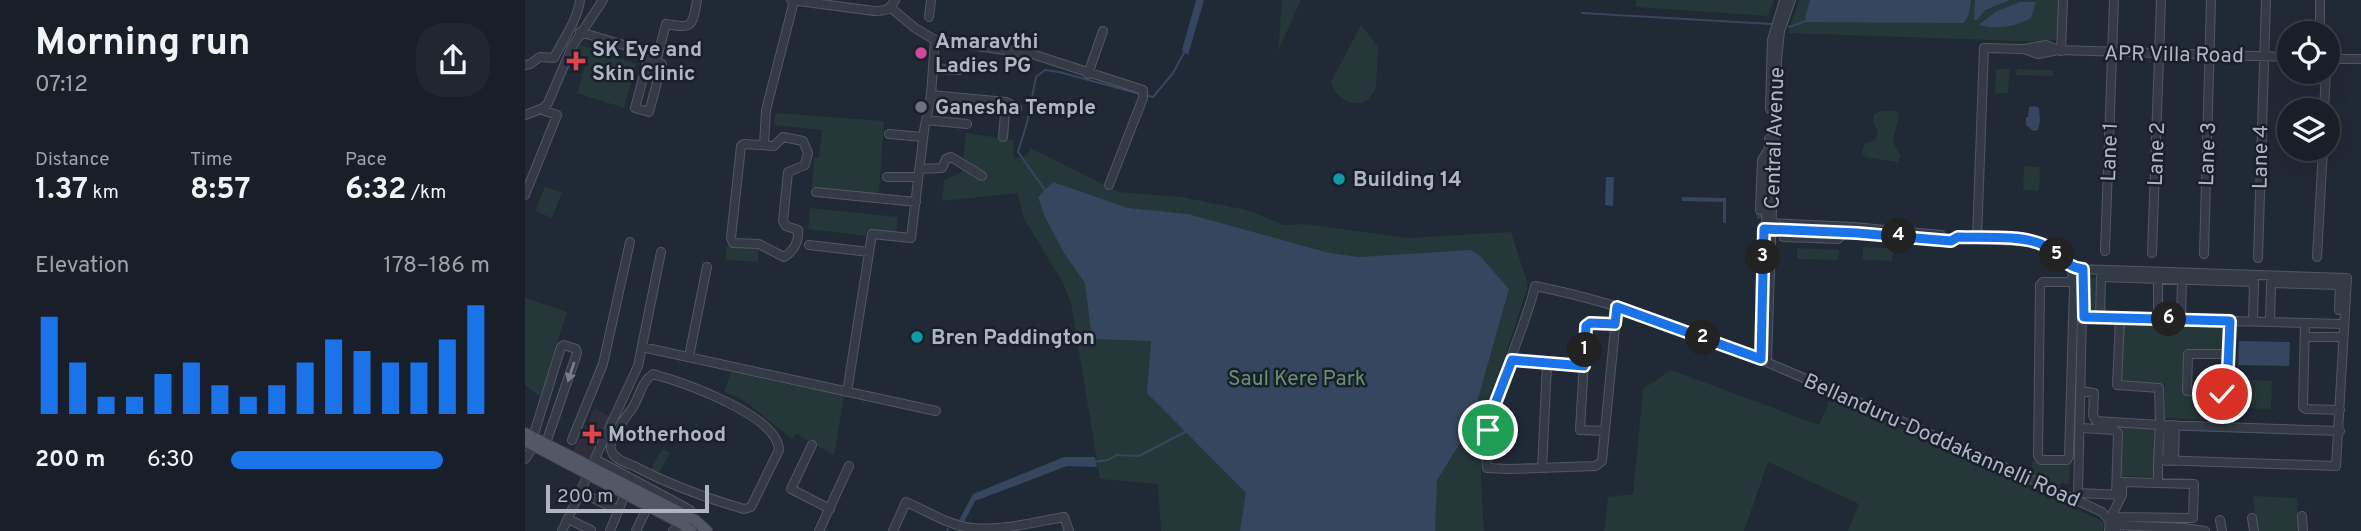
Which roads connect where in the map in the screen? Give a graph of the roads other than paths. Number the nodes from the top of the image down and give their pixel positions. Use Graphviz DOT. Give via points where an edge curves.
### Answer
graph roads {
  1 [pos="580,0"];
  2 [pos="603,0"];
  3 [pos="697,0"];
  4 [pos="792,0"];
  5 [pos="931,0"];
  6 [pos="1784,0"];
  7 [pos="1791,0"];
  8 [pos="2063,0"];
  9 [pos="2114,0"];
  10 [pos="2161,0"];
  11 [pos="2211,0"];
  12 [pos="2266,0"];
  13 [pos="2320,0"];
  14 [pos="833,3"];
  15 [pos="893,4"];
  16 [pos="929,17"];
  17 [pos="2320,21"];
  18 [pos="571,23"];
  19 [pos="582,30"];
  20 [pos="1103,31"];
  21 [pos="935,40"];
  22 [pos="637,50"];
  23 [pos="2060,50"];
  24 [pos="2112,52"];
  25 [pos="2209,54"];
  26 [pos="2159,55"];
  27 [pos="2263,56"];
  28 [pos="2277,57"];
  29 [pos="2340,58"];
  30 [pos="2361,59"];
  31 [pos="656,62"];
  32 [pos="525,65"];
  33 [pos="933,69"];
  34 [pos="958,70"];
  35 [pos="1087,74"];
  36 [pos="931,95"];
  37 [pos="1006,102"];
  38 [pos="543,108"];
  39 [pos="1017,108"];
  40 [pos="525,115"];
  41 [pos="926,120"];
  42 [pos="967,124"];
  43 [pos="890,134"];
  44 [pos="923,137"];
  45 [pos="1003,137"];
  46 [pos="764,142"];
  47 [pos="1769,150"];
  48 [pos="2322,161"];
  49 [pos="919,173"];
  50 [pos="982,176"];
  51 [pos="887,177"];
  52 [pos="1109,185"];
  53 [pos="816,192"];
  54 [pos="525,195"];
  55 [pos="916,202"];
  56 [pos="1760,210"];
  57 [pos="1768,226"];
  58 [pos="1850,231"];
  59 [pos="1784,237"];
  60 [pos="1977,238"];
  61 [pos="630,242"];
  62 [pos="809,246"];
  63 [pos="2105,251"];
  64 [pos="661,252"];
  65 [pos="869,252"];
  66 [pos="2152,253"];
  67 [pos="2204,254"];
  68 [pos="2318,257"];
  69 [pos="2258,258"];
  70 [pos="707,267"];
  71 [pos="2073,267"];
  72 [pos="2083,269"];
  73 [pos="2158,279"];
  74 [pos="2182,280"];
  75 [pos="2073,281"];
  76 [pos="1617,307"];
  77 [pos="2084,317"];
  78 [pos="2100,317"];
  79 [pos="2120,318"];
  80 [pos="2158,319"];
  81 [pos="2181,320"];
  82 [pos="2230,321"];
  83 [pos="2253,321"];
  84 [pos="2270,322"];
  85 [pos="2305,323"];
  86 [pos="1615,324"];
  87 [pos="2341,324"];
  88 [pos="2305,337"];
  89 [pos="2343,337"];
  90 [pos="642,347"];
  91 [pos="2228,354"];
  92 [pos="689,356"];
  93 [pos="1512,360"];
  94 [pos="1764,361"];
  95 [pos="1547,364"];
  96 [pos="1584,366"];
  97 [pos="2081,390"];
  98 [pos="847,392"];
  99 [pos="2340,410"];
  100 [pos="936,411"];
  101 [pos="539,419"];
  102 [pos="554,425"];
  103 [pos="2167,426"];
  104 [pos="2081,428"];
  105 [pos="1605,431"];
  106 [pos="2340,431"];
  107 [pos="529,439"];
  108 [pos="572,440"];
  109 [pos="546,443"];
  110 [pos="812,445"];
  111 [pos="525,460"];
  112 [pos="2166,461"];
  113 [pos="849,466"];
  114 [pos="591,467"];
  115 [pos="635,467"];
  116 [pos="1542,468"];
  117 [pos="645,472"];
  118 [pos="2158,483"];
  119 [pos="626,485"];
  120 [pos="638,485"];
  121 [pos="580,492"];
  122 [pos="2119,495"];
  123 [pos="648,506"];
  124 [pos="617,509"];
  125 [pos="830,509"];
  126 [pos="2102,512"];
  127 [pos="2139,516"];
  128 [pos="2302,516"];
  129 [pos="2252,518"];
  130 [pos="568,519"];
  131 [pos="2220,520"];
  132 [pos="2171,522"];
  133 [pos="2114,523"];
  134 [pos="690,525"];
  135 [pos="2154,529"];
  136 [pos="2184,529"];
  137 [pos="562,531"];
  138 [pos="592,531"];
  139 [pos="610,531"];
  140 [pos="636,531"];
  141 [pos="673,531"];
  142 [pos="706,531"];
  143 [pos="819,531"];
  144 [pos="893,531"];
  145 [pos="1069,531"];
  146 [pos="2205,531"];
  147 [pos="2222,531"];
  148 [pos="2253,531"];
  149 [pos="2303,531"];
  1 -- 18 [label="street" via="578,17"];
  2 -- 19 [label="street"];
  3 -- 31 [label="street" via="689,26 666,24"];
  4 -- 14 [label="street"];
  4 -- 46 [label="street" via="766,110"];
  5 -- 16 [label="street"];
  6 -- 47 [label="street, Central Avenue" via="1772,40"];
  7 -- 57 [label="street, Central Avenue" via="1778,41"];
  8 -- 23 [label="street"];
  9 -- 24 [label="street"];
  10 -- 26 [label="street"];
  11 -- 25 [label="street"];
  12 -- 27 [label="street, Lane 4"];
  13 -- 17 [label="street"];
  14 -- 15 [label="street" via="874,11 885,11"];
  15 -- 21 [label="street" via="915,28"];
  18 -- 19 [label="street"];
  18 -- 32 [label="street" via="554,58 540,57"];
  19 -- 22 [label="street"];
  19 -- 38 [label="street"];
  20 -- 35 [label="street"];
  21 -- 33 [label="street"];
  21 -- 35 [label="street" via="1032,54"];
  23 -- 24 [label="street, APR Villa Road"];
  23 -- 60 [label="street, APR Villa Road" via="2038,54 1984,48"];
  24 -- 26 [label="street, APR Villa Road"];
  24 -- 63 [label="street, Lane 1"];
  25 -- 26 [label="street, APR Villa Road"];
  25 -- 27 [label="street, APR Villa Road"];
  25 -- 67 [label="street, Lane 3"];
  26 -- 66 [label="street, Lane 2"];
  27 -- 28 [label="street, APR Villa Road"];
  27 -- 69 [label="street, Lane 4"];
  29 -- 30 [label="street"];
  31 -- 31 [label="street" via="648,60 635,108 649,112 662,64"];
  33 -- 34 [label="street"];
  33 -- 36 [label="street"];
  35 -- 52 [label="street" via="1144,94"];
  36 -- 37 [label="street"];
  36 -- 41 [label="street"];
  37 -- 39 [label="street"];
  37 -- 45 [label="street"];
  38 -- 40 [label="street"];
  38 -- 54 [label="street" via="557,115"];
  41 -- 42 [label="street"];
  41 -- 44 [label="street"];
  43 -- 44 [label="street"];
  44 -- 49 [label="street"];
  46 -- 46 [label="street" via="774,146 783,137 796,138 803,141 808,153 805,164 788,172 783,221 799,230 799,236 784,257 759,244 733,243 731,238 741,146"];
  47 -- 56 [label="street" via="1762,160"];
  47 -- 57 [label="street, Central Avenue"];
  48 -- 68 [label="street"];
  49 -- 50 [label="street" via="942,168 951,157"];
  49 -- 51 [label="street"];
  49 -- 55 [label="street"];
  53 -- 55 [label="street"];
  55 -- 65 [label="street" via="911,238 872,234"];
  57 -- 58 [label="street"];
  57 -- 94 [label="street, Central Avenue"];
  58 -- 59 [label="street" via="1838,239"];
  58 -- 60 [label="street" via="1951,241"];
  60 -- 71 [label="street" via="2036,242"];
  61 -- 108 [label="street" via="603,364"];
  62 -- 65 [label="street"];
  64 -- 90 [label="street"];
  65 -- 98 [label="street"];
  70 -- 92 [label="street"];
  71 -- 72 [label="street"];
  71 -- 75 [label="street"];
  72 -- 77 [label="street"];
  72 -- 87 [label="street" via="2347,278"];
  73 -- 74 [label="street"];
  73 -- 78 [label="street" via="2101,277"];
  73 -- 80 [label="street"];
  74 -- 81 [label="street"];
  74 -- 83 [label="street" via="2254,282"];
  75 -- 75 [label="street" via="2068,458 2041,460 2040,285"];
  76 -- 86 [label="street"];
  76 -- 93 [label="street, Bellanduru-Doddakannelli Road" via="1535,286"];
  76 -- 94 [label="street, Bellanduru-Doddakannelli Road"];
  77 -- 78 [label="street"];
  77 -- 97 [label="street"];
  78 -- 79 [label="street"];
  79 -- 80 [label="street"];
  79 -- 103 [label="street" via="2117,386 2159,388"];
  80 -- 81 [label="street"];
  81 -- 82 [label="street"];
  82 -- 83 [label="street"];
  82 -- 91 [label="street"];
  83 -- 84 [label="street"];
  84 -- 85 [label="street"];
  84 -- 87 [label="street" via="2271,283 2340,285"];
  85 -- 87 [label="street"];
  85 -- 88 [label="street"];
  86 -- 96 [label="street" via="1588,324"];
  86 -- 105 [label="street"];
  87 -- 89 [label="street"];
  88 -- 89 [label="street"];
  88 -- 99 [label="street" via="2304,407"];
  89 -- 99 [label="street"];
  90 -- 92 [label="street"];
  90 -- 114 [label="street" via="638,366"];
  91 -- 91 [label="street" via="2225,393 2187,390 2188,354"];
  92 -- 98 [label="street"];
  93 -- 95 [label="street"];
  93 -- 116 [label="street" via="1490,417 1486,465 1489,469"];
  94 -- 126 [label="street, Bellanduru-Doddakannelli Road"];
  95 -- 96 [label="street"];
  95 -- 116 [label="street"];
  96 -- 105 [label="street" via="1580,430"];
  97 -- 103 [label="street" via="2094,393 2096,421"];
  97 -- 104 [label="street"];
  98 -- 100 [label="street"];
  99 -- 106 [label="street"];
  101 -- 102 [label="street"];
  101 -- 102 [label="street, one-way" via="561,347 576,349"];
  101 -- 107 [label="street"];
  102 -- 109 [label="street"];
  103 -- 106 [label="street"];
  103 -- 112 [label="street"];
  103 -- 112 [label="street"];
  104 -- 122 [label="street" via="2118,433"];
  104 -- 122 [label="street" via="2078,493"];
  105 -- 116 [label="street" via="1600,464"];
  106 -- 112 [label="street" via="2335,466"];
  107 -- 109 [label="main road"];
  107 -- 111 [label="street"];
  107 -- 114 [label="main road"];
  109 -- 114 [label="main road"];
  110 -- 125 [label="street" via="791,489"];
  112 -- 118 [label="street"];
  113 -- 125 [label="street"];
  114 -- 119 [label="main road"];
  114 -- 121 [label="street"];
  115 -- 117 [label="street"];
  115 -- 117 [label="street" via="616,457 610,446 644,382 653,374 752,415 779,444 748,509 702,498"];
  115 -- 119 [label="street"];
  117 -- 120 [label="street"];
  118 -- 122 [label="street" via="2122,482"];
  118 -- 127 [label="street" via="2194,484 2193,518"];
  119 -- 120 [label="main road"];
  119 -- 123 [label="main road"];
  119 -- 124 [label="street"];
  120 -- 134 [label="main road"];
  121 -- 124 [label="street"];
  121 -- 130 [label="street"];
  122 -- 133 [label="street"];
  123 -- 134 [label="main road"];
  123 -- 140 [label="street"];
  124 -- 139 [label="street"];
  125 -- 143 [label="street"];
  126 -- 133 [label="street, Bellanduru-Doddakannelli Road"];
  126 -- 133 [label="street" via="2105,508"];
  127 -- 132 [label="street" via="2139,520"];
  127 -- 133 [label="street"];
  128 -- 149 [label="street"];
  129 -- 148 [label="street"];
  130 -- 137 [label="street"];
  130 -- 138 [label="street"];
  131 -- 147 [label="street"];
  133 -- 135 [label="street"];
  134 -- 141 [label="street"];
  134 -- 142 [label="main road"];
  135 -- 136 [label="street"];
  136 -- 146 [label="street"];
  144 -- 145 [label="street" via="906,502 972,528 1064,517"];
}
